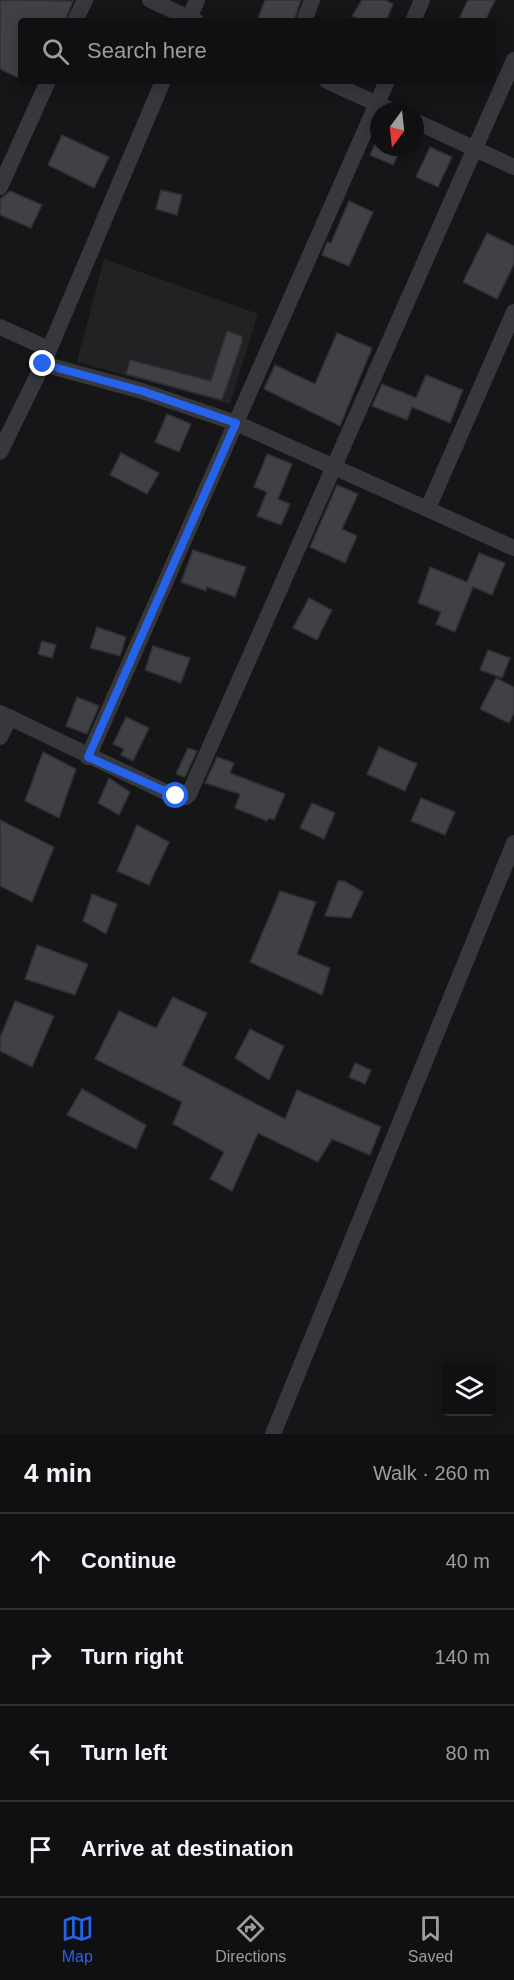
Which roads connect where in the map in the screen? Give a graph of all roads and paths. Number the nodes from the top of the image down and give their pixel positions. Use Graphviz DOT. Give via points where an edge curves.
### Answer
graph roads {
  1 [pos="85,0"];
  2 [pos="150,0"];
  3 [pos="197,0"];
  4 [pos="312,0"];
  5 [pos="422,0"];
  6 [pos="76,18"];
  7 [pos="187,18"];
  8 [pos="192,18"];
  9 [pos="305,18"];
  10 [pos="414,18"];
  11 [pos="514,60"];
  12 [pos="47,84"];
  13 [pos="162,84"];
  14 [pos="334,84"];
  15 [pos="386,84"];
  16 [pos="373,102"];
  17 [pos="378,102"];
  18 [pos="370,120"];
  19 [pos="424,125"];
  20 [pos="475,149"];
  21 [pos="514,167"];
  22 [pos="0,187"];
  23 [pos="514,312"];
  24 [pos="0,327"];
  25 [pos="46,356"];
  26 [pos="236,423"];
  27 [pos="0,452"];
  28 [pos="334,466"];
  29 [pos="428,508"];
  30 [pos="514,548"];
  31 [pos="5,715"];
  32 [pos="0,737"];
  33 [pos="88,757"];
  34 [pos="514,843"];
  35 [pos="273,1434"];
  1 -- 6 [label="street"];
  2 -- 7 [label="street"];
  3 -- 8 [label="street"];
  4 -- 9 [label="street"];
  5 -- 10 [label="street"];
  11 -- 20 [label="street"];
  12 -- 22 [label="street"];
  13 -- 25 [label="street"];
  14 -- 16 [label="street"];
  15 -- 17 [label="street"];
  18 -- 26 [label="street"];
  19 -- 20 [label="street"];
  20 -- 21 [label="street"];
  20 -- 28 [label="street"];
  23 -- 29 [label="street"];
  24 -- 25 [label="street"];
  25 -- 26 [label="street"];
  25 -- 27 [label="street"];
  26 -- 28 [label="street"];
  26 -- 33 [label="street"];
  28 -- 29 [label="street"];
  28 -- 33 [label="street" via="189,794 176,796"];
  29 -- 30 [label="street"];
  31 -- 32 [label="street"];
  31 -- 33 [label="street"];
  34 -- 35 [label="street"];
}
